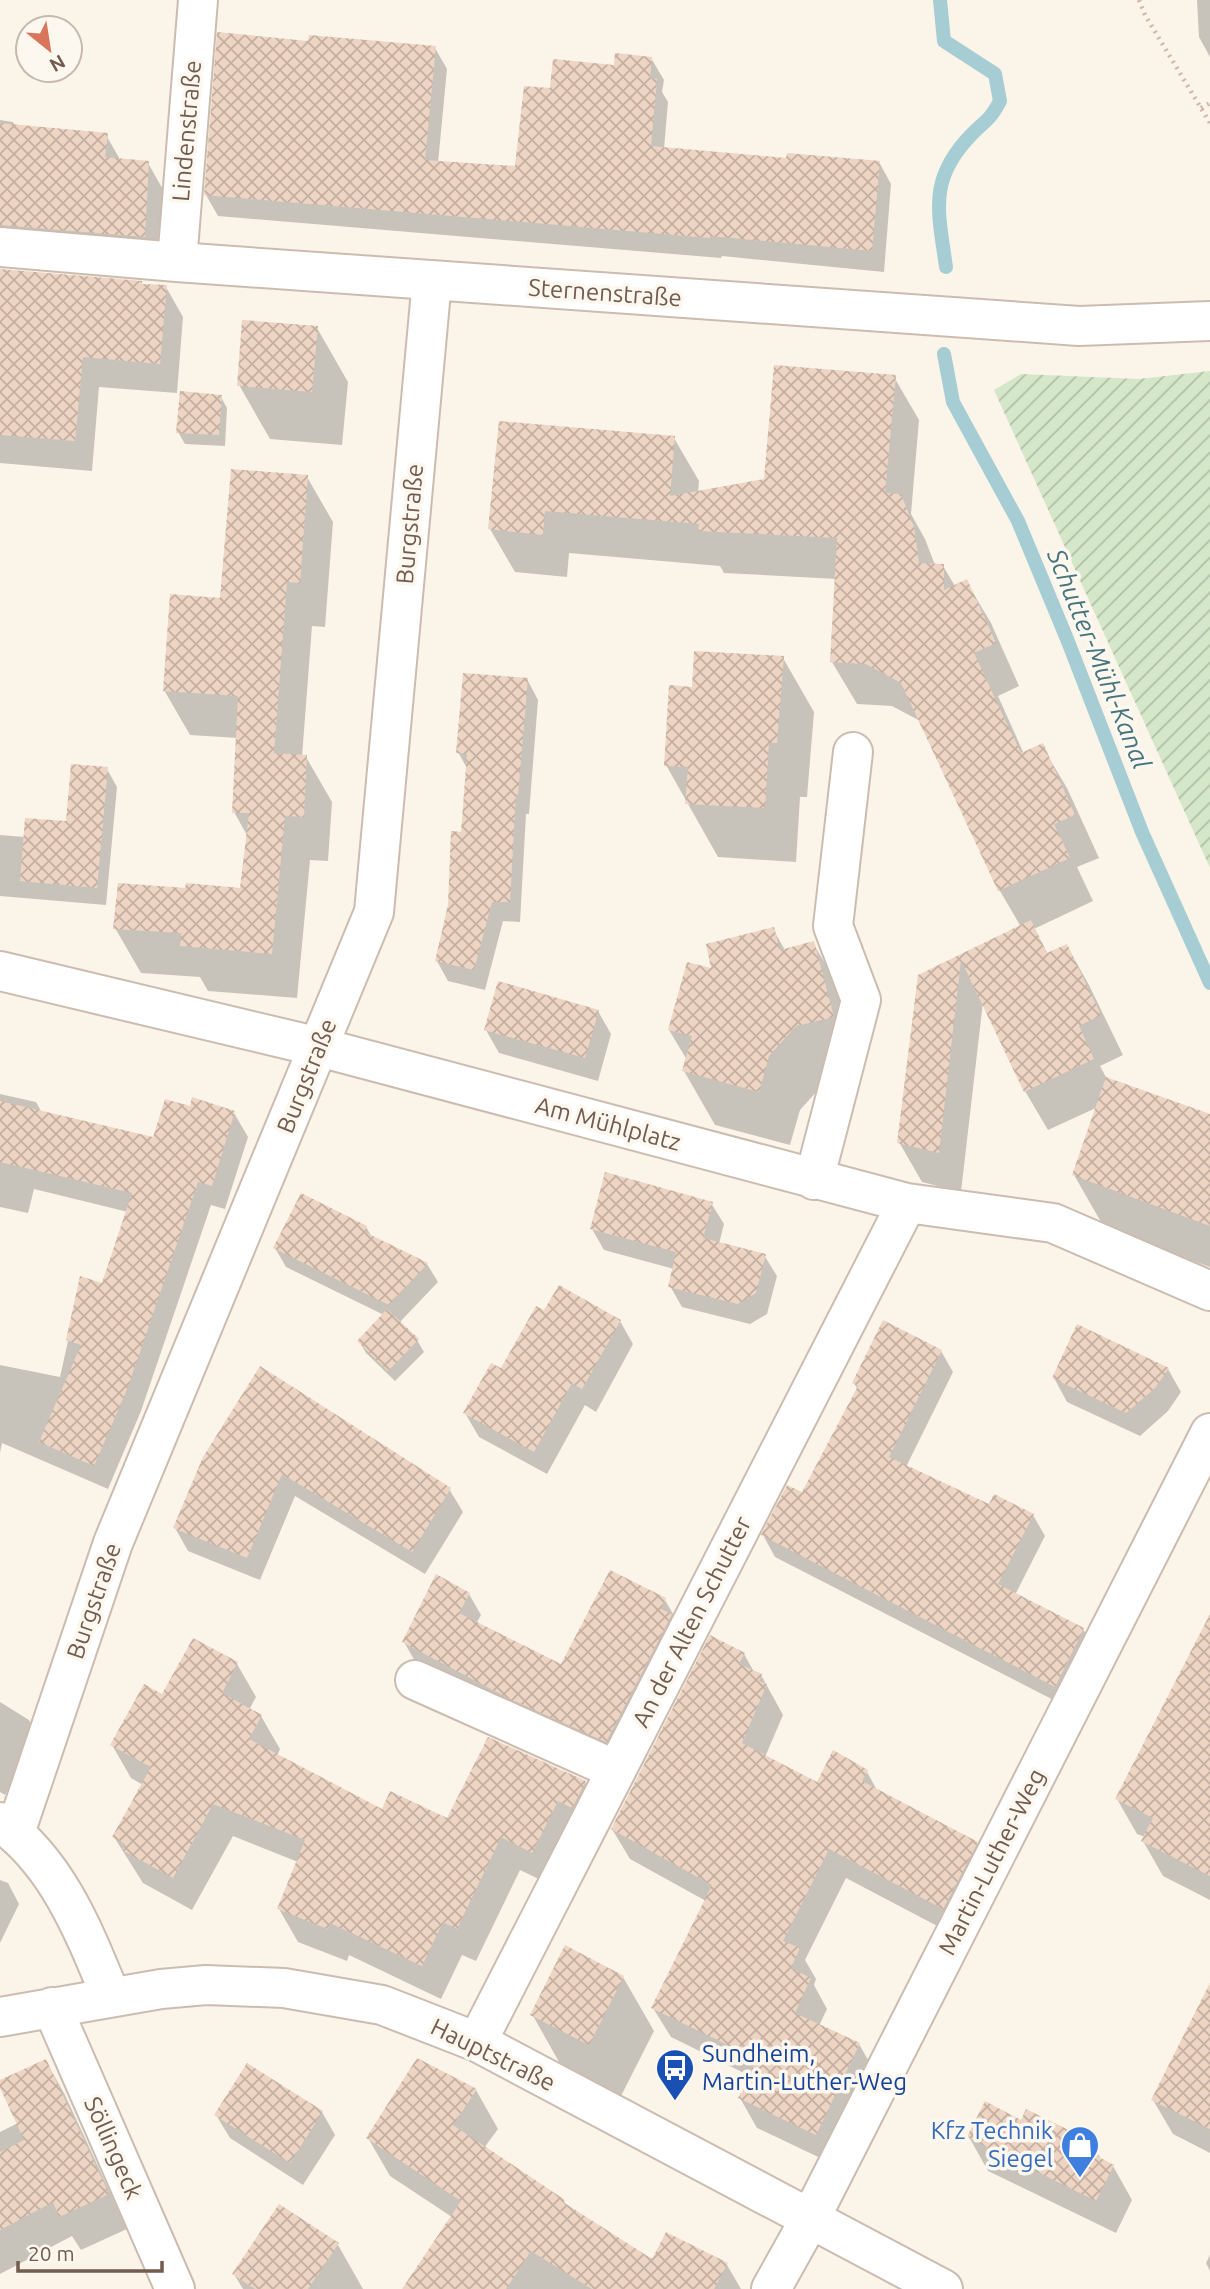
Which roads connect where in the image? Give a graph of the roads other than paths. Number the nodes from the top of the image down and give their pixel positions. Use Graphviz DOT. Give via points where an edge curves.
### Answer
graph roads {
  1 [pos="198,0"];
  2 [pos="0,247"];
  3 [pos="177,262"];
  4 [pos="432,281"];
  5 [pos="1210,321"];
  6 [pos="853,752"];
  7 [pos="0,971"];
  8 [pos="319,1047"];
  9 [pos="814,1180"];
  10 [pos="907,1203"];
  11 [pos="1210,1291"];
  12 [pos="1210,1433"];
  13 [pos="415,1680"];
  14 [pos="616,1770"];
  15 [pos="8,1827"];
  16 [pos="111,1997"];
  17 [pos="52,2007"];
  18 [pos="0,2017"];
  19 [pos="477,2042"];
  20 [pos="810,2219"];
  21 [pos="175,2289"];
  22 [pos="771,2289"];
  23 [pos="943,2289"];
  1 -- 3 [label="street, Lindenstraße"];
  2 -- 3 [label="street, Sternenstraße"];
  3 -- 4 [label="street, Sternenstraße"];
  4 -- 5 [label="street, Sternenstraße" via="1079,326"];
  4 -- 8 [label="street, Burgstraße" via="374,912"];
  6 -- 9 [label="street" via="833,926 861,1000"];
  7 -- 8 [label="street, Am Mühlplatz"];
  8 -- 9 [label="street, Am Mühlplatz"];
  8 -- 15 [label="street, Burgstraße" via="113,1543"];
  9 -- 10 [label="street, Am Mühlplatz"];
  10 -- 11 [label="street, Am Mühlplatz" via="1053,1223"];
  10 -- 14 [label="street, An der Alten Schutter"];
  12 -- 20 [label="street, Martin-Luther-Weg"];
  13 -- 14 [label="street"];
  14 -- 19 [label="street, An der Alten Schutter"];
  15 -- 16 [label="street" via="52,1877 78,1920"];
  16 -- 17 [label="street, Hauptstraße"];
  16 -- 19 [label="street, Hauptstraße" via="206,1985 284,1988 382,2005"];
  17 -- 18 [label="street, Hauptstraße"];
  17 -- 21 [label="street, Söllingeck"];
  19 -- 20 [label="street, Hauptstraße"];
  20 -- 22 [label="street, Martin-Luther-Weg"];
  20 -- 23 [label="street, Hauptstraße"];
}
